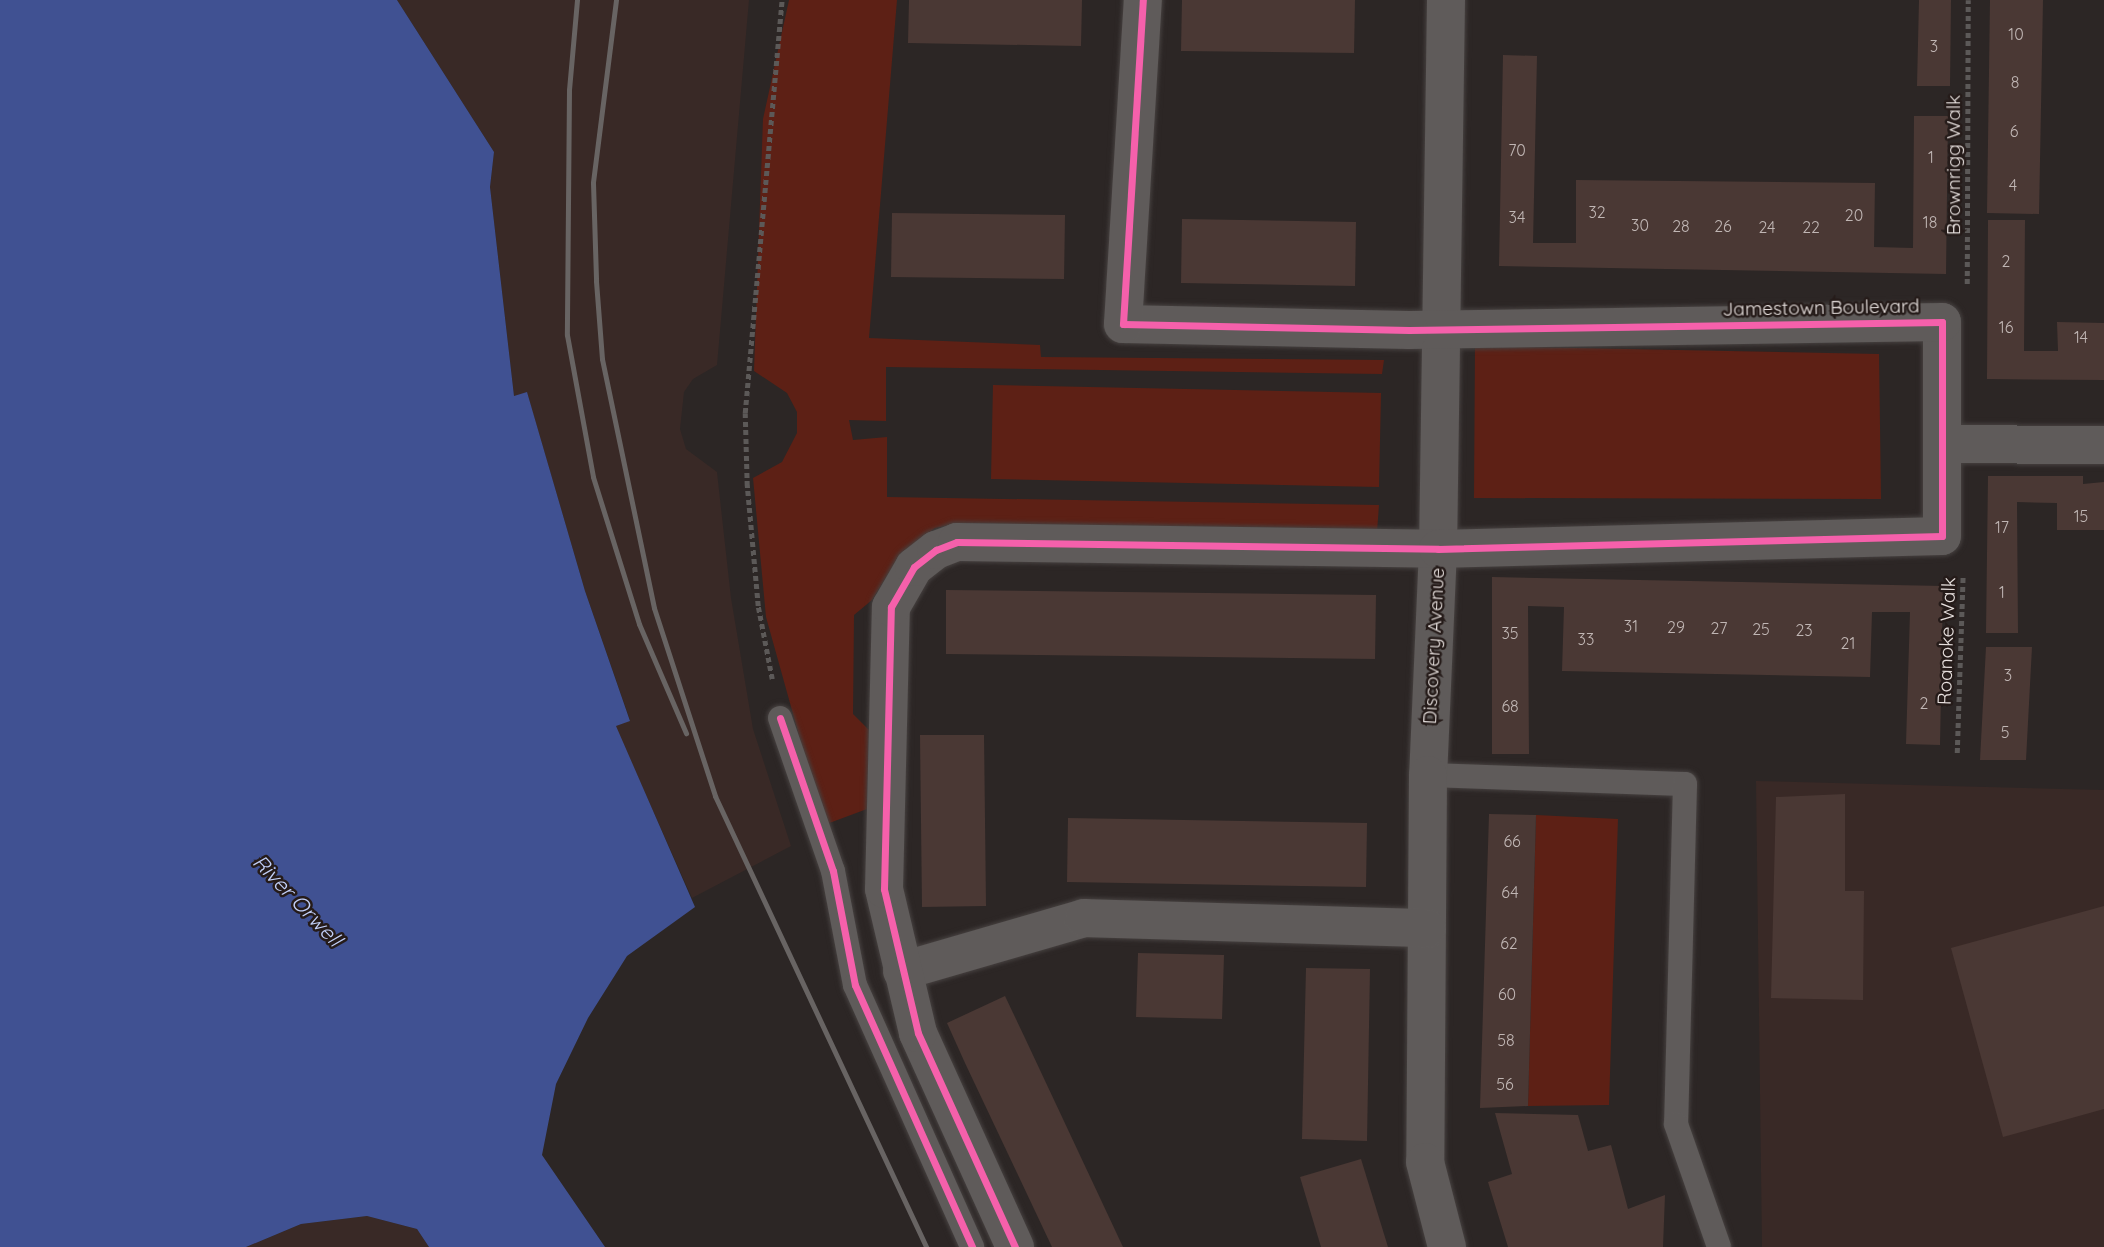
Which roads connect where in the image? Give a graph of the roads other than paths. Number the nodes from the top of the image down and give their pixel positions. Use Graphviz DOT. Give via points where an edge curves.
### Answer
graph roads {
  1 [pos="1143,0"];
  2 [pos="1446,0"];
  3 [pos="1443,328"];
  4 [pos="1944,444"];
  5 [pos="2104,445"];
  6 [pos="1438,549"];
  7 [pos="780,718"];
  8 [pos="1428,775"];
  9 [pos="1427,928"];
  10 [pos="902,971"];
  11 [pos="972,1247"];
  12 [pos="1015,1247"];
  13 [pos="1447,1247"];
  14 [pos="1719,1247"];
  1 -- 3 [label="street, Jamestown Boulevard" via="1123,324"];
  2 -- 3 [label="street, Discovery Avenue"];
  3 -- 4 [label="street, Jamestown Boulevard" via="1942,322"];
  3 -- 6 [label="street, Discovery Avenue"];
  4 -- 5 [label="street"];
  4 -- 6 [label="street, Jamestown Boulevard" via="1942,536"];
  6 -- 8 [label="street, Discovery Avenue"];
  6 -- 10 [label="street" via="957,542 936,550 914,567 891,607 884,728 884,889"];
  7 -- 11 [label="lane" via="833,871 855,985"];
  8 -- 9 [label="street, Discovery Avenue"];
  8 -- 14 [label="lane" via="1685,784 1676,1124"];
  9 -- 10 [label="street" via="1084,918"];
  9 -- 13 [label="street, Discovery Avenue" via="1424,1162"];
  10 -- 12 [label="street" via="918,1033"];
}
